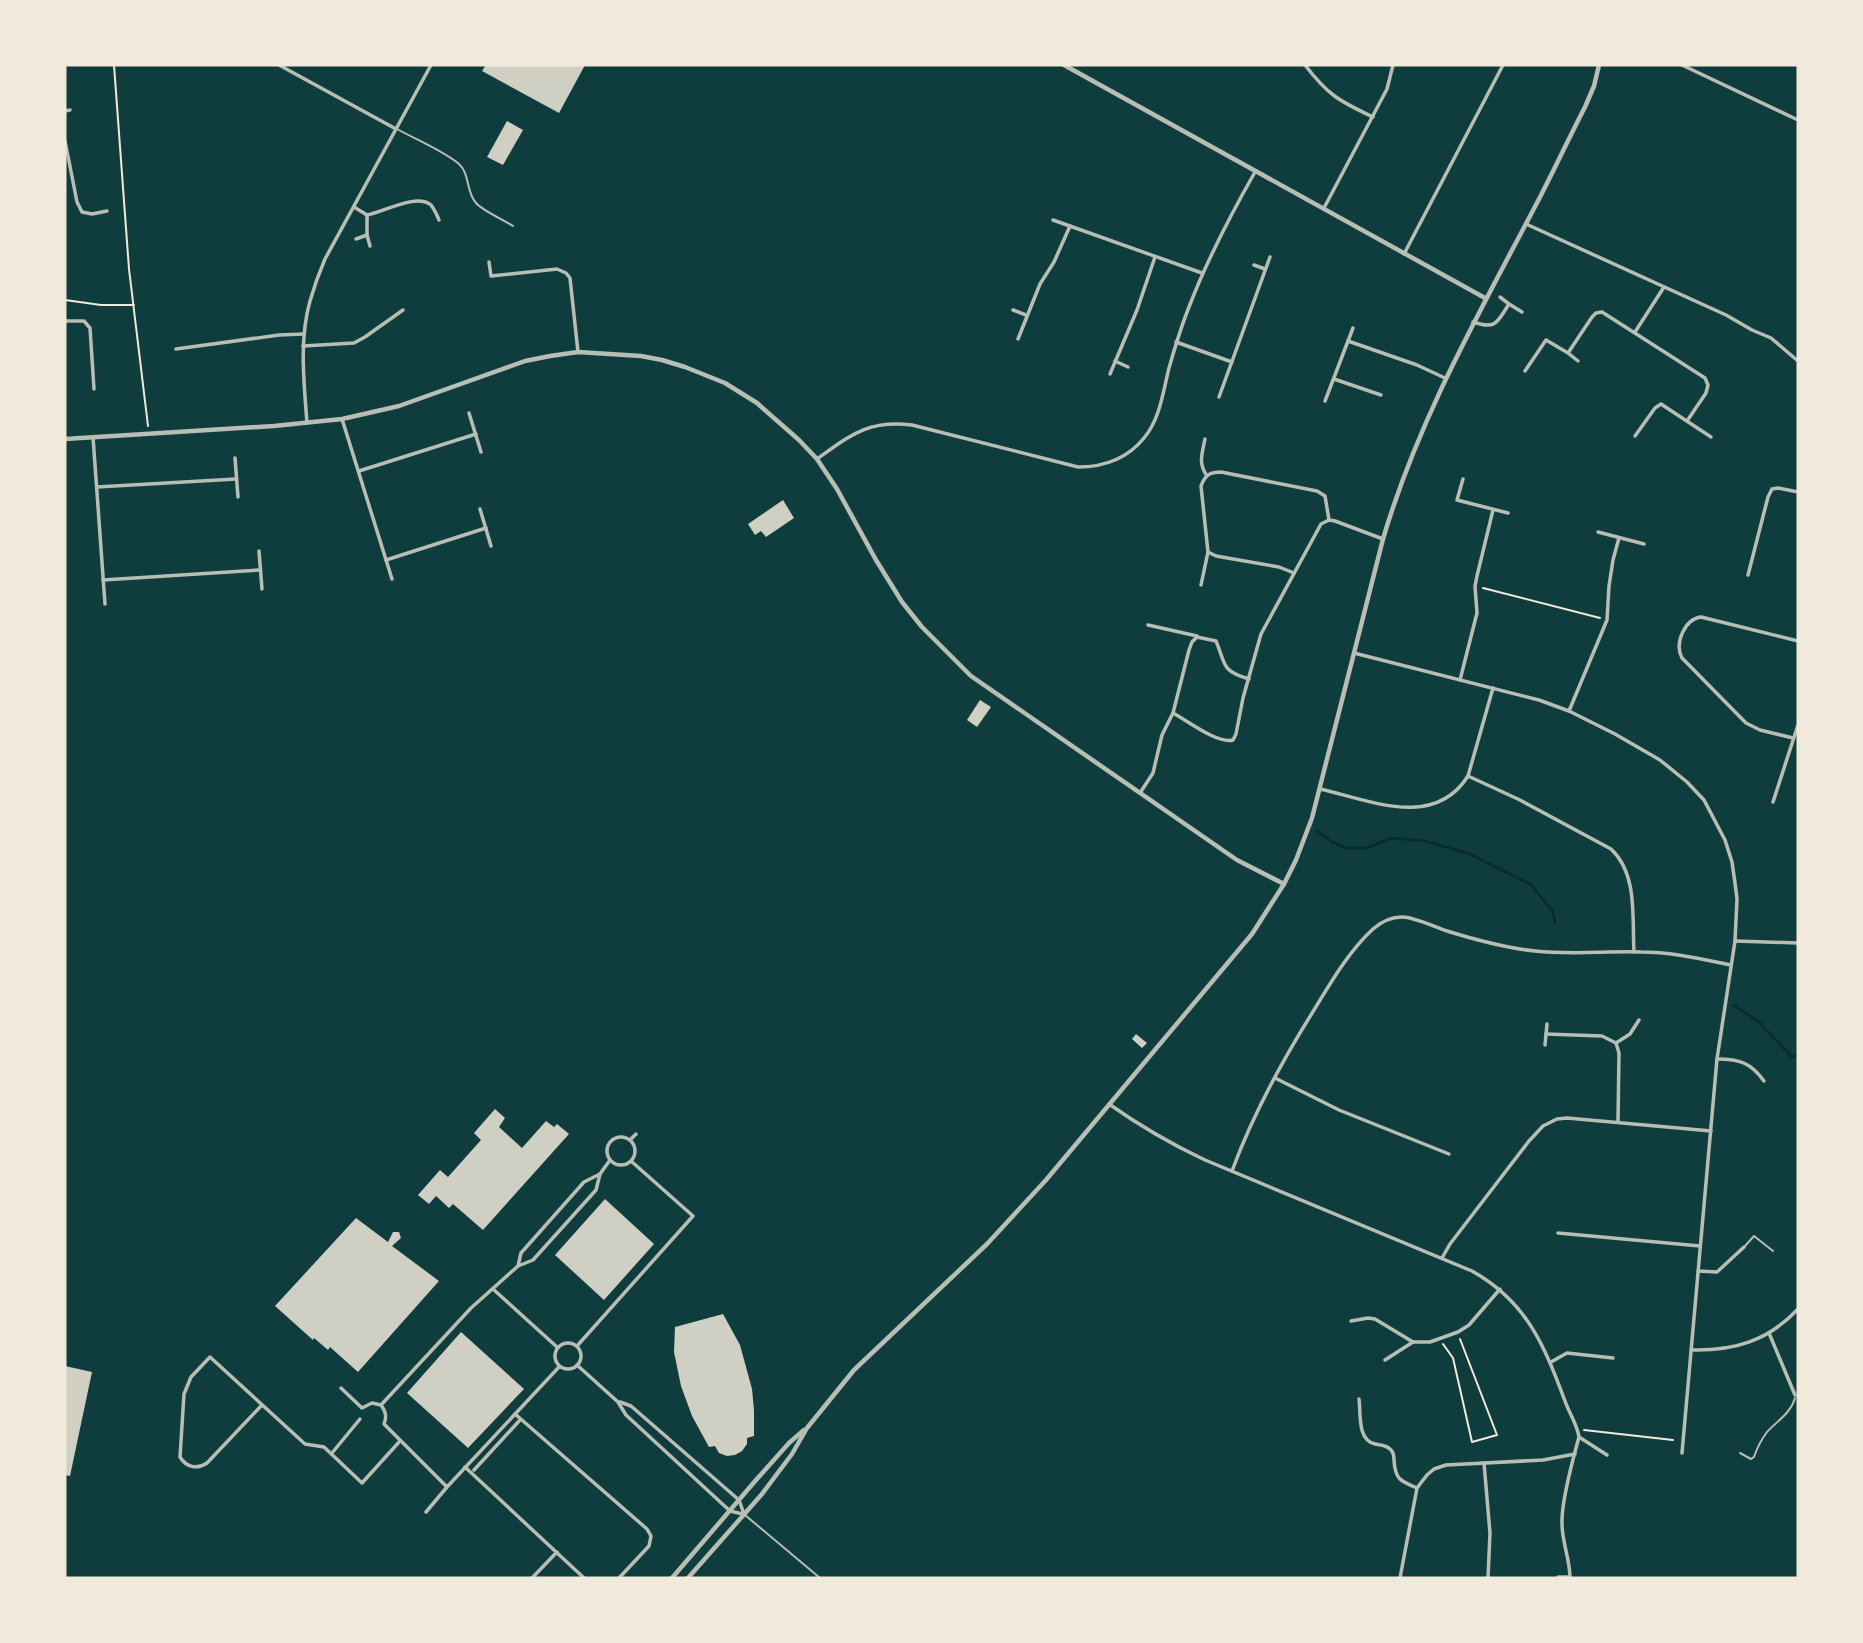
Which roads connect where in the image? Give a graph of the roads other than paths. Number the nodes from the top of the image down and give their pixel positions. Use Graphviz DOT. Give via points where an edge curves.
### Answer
graph roads {
  1 [pos="279,65"];
  2 [pos="431,65"];
  3 [pos="1064,65"];
  4 [pos="1305,65"];
  5 [pos="1393,65"];
  6 [pos="1503,65"];
  7 [pos="1599,65"];
  8 [pos="1682,65"];
  9 [pos="1373,117"];
  10 [pos="1798,120"];
  11 [pos="396,129"];
  12 [pos="65,141"];
  13 [pos="1255,172"];
  14 [pos="354,207"];
  15 [pos="1324,208"];
  16 [pos="107,211"];
  17 [pos="367,215"];
  18 [pos="439,220"];
  19 [pos="1053,220"];
  20 [pos="1525,224"];
  21 [pos="513,226"];
  22 [pos="1070,226"];
  23 [pos="367,235"];
  24 [pos="356,239"];
  25 [pos="370,246"];
  26 [pos="1404,254"];
  27 [pos="1154,257"];
  28 [pos="1270,257"];
  29 [pos="489,262"];
  30 [pos="1254,265"];
  31 [pos="1265,269"];
  32 [pos="1202,273"];
  33 [pos="1664,287"];
  34 [pos="1500,297"];
  35 [pos="1485,298"];
  36 [pos="1509,304"];
  37 [pos="402,310"];
  38 [pos="1013,310"];
  39 [pos="1522,312"];
  40 [pos="1026,315"];
  41 [pos="65,321"];
  42 [pos="1474,321"];
  43 [pos="1353,328"];
  44 [pos="1635,332"];
  45 [pos="304,334"];
  46 [pos="1018,339"];
  47 [pos="1349,341"];
  48 [pos="1176,342"];
  49 [pos="303,346"];
  50 [pos="176,349"];
  51 [pos="578,352"];
  52 [pos="1568,354"];
  53 [pos="1115,361"];
  54 [pos="1578,361"];
  55 [pos="1798,361"];
  56 [pos="1232,362"];
  57 [pos="1128,367"];
  58 [pos="1525,371"];
  59 [pos="1110,374"];
  60 [pos="1445,378"];
  61 [pos="1334,379"];
  62 [pos="94,389"];
  63 [pos="1381,395"];
  64 [pos="1219,397"];
  65 [pos="1325,401"];
  66 [pos="470,413"];
  67 [pos="342,419"];
  68 [pos="1687,421"];
  69 [pos="307,422"];
  70 [pos="476,434"];
  71 [pos="1635,436"];
  72 [pos="1711,437"];
  73 [pos="93,438"];
  74 [pos="65,439"];
  75 [pos="1205,439"];
  76 [pos="481,452"];
  77 [pos="235,458"];
  78 [pos="817,459"];
  79 [pos="359,471"];
  80 [pos="1207,476"];
  81 [pos="236,479"];
  82 [pos="1463,479"];
  83 [pos="97,487"];
  84 [pos="1798,492"];
  85 [pos="238,498"];
  86 [pos="480,509"];
  87 [pos="1493,510"];
  88 [pos="1508,513"];
  89 [pos="1329,520"];
  90 [pos="485,528"];
  91 [pos="1598,532"];
  92 [pos="1619,538"];
  93 [pos="1383,539"];
  94 [pos="1644,544"];
  95 [pos="491,546"];
  96 [pos="259,551"];
  97 [pos="1208,552"];
  98 [pos="387,560"];
  99 [pos="260,570"];
  100 [pos="1294,573"];
  101 [pos="1748,575"];
  102 [pos="392,579"];
  103 [pos="103,580"];
  104 [pos="1201,585"];
  105 [pos="261,589"];
  106 [pos="105,604"];
  107 [pos="1148,625"];
  108 [pos="1197,637"];
  109 [pos="1798,641"];
  110 [pos="1354,653"];
  111 [pos="1249,679"];
  112 [pos="1460,680"];
  113 [pos="1493,688"];
  114 [pos="1569,711"];
  115 [pos="1173,713"];
  116 [pos="1798,725"];
  117 [pos="1793,738"];
  118 [pos="1468,776"];
  119 [pos="1320,789"];
  120 [pos="1140,793"];
  121 [pos="1773,802"];
  122 [pos="1284,884"];
  123 [pos="1735,941"];
  124 [pos="1798,943"];
  125 [pos="1634,952"];
  126 [pos="1731,965"];
  127 [pos="1639,1020"];
  128 [pos="1547,1024"];
  129 [pos="1546,1034"];
  130 [pos="1616,1043"];
  131 [pos="1545,1045"];
  132 [pos="1717,1059"];
  133 [pos="1275,1078"];
  134 [pos="1764,1081"];
  135 [pos="1109,1104"];
  136 [pos="1619,1121"];
  137 [pos="1711,1131"];
  138 [pos="636,1134"];
  139 [pos="630,1140"];
  140 [pos="1448,1154"];
  141 [pos="610,1160"];
  142 [pos="631,1161"];
  143 [pos="1233,1171"];
  144 [pos="600,1174"];
  145 [pos="1558,1233"];
  146 [pos="1700,1246"];
  147 [pos="1744,1247"];
  148 [pos="1773,1251"];
  149 [pos="1442,1258"];
  150 [pos="518,1266"];
  151 [pos="1698,1271"];
  152 [pos="493,1289"];
  153 [pos="1500,1289"];
  154 [pos="1798,1309"];
  155 [pos="1351,1321"];
  156 [pos="1769,1332"];
  157 [pos="1413,1342"];
  158 [pos="577,1346"];
  159 [pos="557,1347"];
  160 [pos="1691,1350"];
  161 [pos="1613,1358"];
  162 [pos="1385,1360"];
  163 [pos="1550,1362"];
  164 [pos="577,1365"];
  165 [pos="559,1367"];
  166 [pos="341,1388"];
  167 [pos="1795,1395"];
  168 [pos="1359,1399"];
  169 [pos="618,1402"];
  170 [pos="262,1405"];
  171 [pos="381,1405"];
  172 [pos="514,1414"];
  173 [pos="360,1419"];
  174 [pos="520,1420"];
  175 [pos="807,1428"];
  176 [pos="1579,1437"];
  177 [pos="400,1441"];
  178 [pos="332,1453"];
  179 [pos="1682,1453"];
  180 [pos="1740,1453"];
  181 [pos="1575,1454"];
  182 [pos="1606,1455"];
  183 [pos="1484,1463"];
  184 [pos="465,1467"];
  185 [pos="474,1470"];
  186 [pos="447,1487"];
  187 [pos="1418,1488"];
  188 [pos="739,1500"];
  189 [pos="730,1511"];
  190 [pos="426,1512"];
  191 [pos="744,1514"];
  192 [pos="557,1552"];
  193 [pos="1558,1577"];
  194 [pos="532,1578"];
  195 [pos="584,1578"];
  196 [pos="619,1578"];
  197 [pos="672,1578"];
  198 [pos="688,1578"];
  199 [pos="820,1578"];
  200 [pos="1400,1578"];
  201 [pos="1488,1578"];
  202 [pos="1570,1578"];
  1 -- 11 [label="street"];
  2 -- 11 [label="street"];
  3 -- 13 [label="street"];
  4 -- 9 [label="street" via="1330,94"];
  5 -- 9 [label="street"];
  6 -- 26 [label="street"];
  7 -- 20 [label="street" via="1585,107"];
  8 -- 10 [label="street"];
  9 -- 15 [label="street"];
  11 -- 14 [label="street"];
  11 -- 21 [label="lane" via="452,159 465,172 477,205"];
  12 -- 16 [label="street" via="82,212"];
  13 -- 15 [label="street"];
  13 -- 32 [label="street"];
  14 -- 17 [label="street"];
  14 -- 45 [label="street" via="317,278"];
  15 -- 26 [label="street"];
  17 -- 18 [label="street" via="414,200 432,206"];
  17 -- 23 [label="street"];
  19 -- 22 [label="street"];
  20 -- 33 [label="street"];
  20 -- 35 [label="street"];
  22 -- 27 [label="street"];
  22 -- 40 [label="street"];
  23 -- 24 [label="street"];
  23 -- 25 [label="street"];
  26 -- 35 [label="street"];
  27 -- 32 [label="street"];
  27 -- 53 [label="street"];
  28 -- 31 [label="street"];
  29 -- 51 [label="street" via="491,276 557,269 566,273"];
  30 -- 31 [label="street"];
  31 -- 56 [label="street"];
  32 -- 48 [label="street"];
  33 -- 44 [label="street"];
  33 -- 55 [label="street" via="1771,338"];
  34 -- 36 [label="street"];
  35 -- 42 [label="street"];
  36 -- 39 [label="street"];
  36 -- 42 [label="street" via="1492,326"];
  37 -- 49 [label="street" via="354,343"];
  38 -- 40 [label="street"];
  40 -- 46 [label="street"];
  41 -- 62 [label="street" via="84,321 90,328"];
  42 -- 60 [label="street"];
  43 -- 47 [label="street"];
  44 -- 52 [label="street" via="1602,312 1596,313"];
  44 -- 68 [label="street" via="1705,378 1706,394"];
  45 -- 49 [label="street"];
  45 -- 50 [label="street"];
  47 -- 60 [label="street"];
  47 -- 61 [label="street"];
  48 -- 56 [label="street"];
  48 -- 78 [label="street" via="1154,425 1132,451 1106,465 1058,464 894,423 858,431"];
  49 -- 69 [label="street"];
  51 -- 67 [label="street" via="524,361 399,406"];
  51 -- 78 [label="street" via="641,356 705,374 757,402"];
  52 -- 54 [label="street"];
  52 -- 58 [label="street" via="1546,340"];
  53 -- 57 [label="street"];
  53 -- 59 [label="street"];
  56 -- 64 [label="street"];
  60 -- 93 [label="street" via="1394,500"];
  61 -- 63 [label="street"];
  61 -- 65 [label="street"];
  66 -- 70 [label="street"];
  67 -- 69 [label="street"];
  67 -- 79 [label="street"];
  68 -- 71 [label="street" via="1661,404"];
  68 -- 72 [label="street"];
  69 -- 73 [label="street"];
  70 -- 76 [label="street"];
  70 -- 79 [label="street"];
  73 -- 74 [label="street"];
  73 -- 83 [label="street"];
  75 -- 80 [label="street" via="1200,461"];
  77 -- 81 [label="street"];
  78 -- 120 [label="street" via="898,596 922,626 971,676"];
  79 -- 98 [label="street"];
  80 -- 89 [label="street" via="1221,472 1317,491 1325,496"];
  80 -- 97 [label="street" via="1201,486"];
  81 -- 83 [label="street"];
  81 -- 85 [label="street"];
  82 -- 87 [label="street" via="1457,500"];
  83 -- 103 [label="street"];
  84 -- 101 [label="street" via="1772,489"];
  86 -- 90 [label="street"];
  87 -- 88 [label="street"];
  87 -- 112 [label="street"];
  89 -- 93 [label="street"];
  89 -- 100 [label="street" via="1318,528"];
  90 -- 95 [label="street"];
  90 -- 98 [label="street"];
  91 -- 92 [label="street"];
  92 -- 94 [label="street"];
  92 -- 114 [label="street" via="1607,620"];
  93 -- 110 [label="street"];
  96 -- 99 [label="street"];
  97 -- 100 [label="street"];
  97 -- 104 [label="street"];
  98 -- 102 [label="street"];
  99 -- 103 [label="street"];
  99 -- 105 [label="street"];
  100 -- 111 [label="street" via="1264,627"];
  103 -- 106 [label="street"];
  107 -- 108 [label="street"];
  108 -- 111 [label="street" via="1216,641 1229,672"];
  108 -- 115 [label="street" via="1189,650"];
  109 -- 117 [label="street" via="1701,617 1686,626 1678,651 1746,723"];
  110 -- 112 [label="street"];
  110 -- 119 [label="street"];
  111 -- 115 [label="street" via="1233,740 1215,737"];
  112 -- 113 [label="street"];
  113 -- 114 [label="street"];
  113 -- 118 [label="street"];
  114 -- 123 [label="street" via="1660,760 1704,800 1732,862 1737,899"];
  115 -- 120 [label="street" via="1162,734 1153,773"];
  116 -- 117 [label="street"];
  117 -- 121 [label="street"];
  118 -- 119 [label="street" via="1460,789 1427,807 1401,808"];
  118 -- 125 [label="street" via="1621,858 1630,890"];
  119 -- 122 [label="street" via="1306,837"];
  120 -- 122 [label="street" via="1237,860"];
  122 -- 135 [label="street" via="1252,934"];
  123 -- 124 [label="street"];
  123 -- 126 [label="street"];
  125 -- 126 [label="street" via="1683,955"];
  125 -- 133 [label="street" via="1535,951 1460,935 1405,916 1393,918 1374,928 1339,970"];
  126 -- 132 [label="street"];
  127 -- 130 [label="street" via="1630,1034"];
  128 -- 129 [label="street"];
  129 -- 130 [label="street" via="1602,1036"];
  129 -- 131 [label="street"];
  130 -- 136 [label="street"];
  132 -- 134 [label="street" via="1755,1068"];
  132 -- 137 [label="street"];
  133 -- 140 [label="street" via="1339,1110"];
  133 -- 143 [label="street"];
  135 -- 143 [label="street" via="1164,1140"];
  135 -- 175 [label="street" via="987,1244 863,1361"];
  136 -- 137 [label="street"];
  136 -- 149 [label="street" via="1567,1118 1543,1126"];
  137 -- 146 [label="street"];
  138 -- 139 [label="street"];
  139 -- 141 [label="street" via="622,1136 610,1141 606,1153"];
  139 -- 142 [label="street" via="635,1152"];
  141 -- 142 [label="street" via="621,1165"];
  141 -- 144 [label="street"];
  142 -- 158 [label="street" via="693,1216"];
  143 -- 149 [label="street"];
  144 -- 150 [label="street" via="584,1182 528,1244"];
  144 -- 150 [label="street" via="596,1190 585,1203 533,1260"];
  145 -- 146 [label="street"];
  146 -- 151 [label="street"];
  147 -- 148 [label="lane" via="1754,1236"];
  147 -- 151 [label="street" via="1717,1272"];
  149 -- 153 [label="street"];
  150 -- 152 [label="street"];
  151 -- 160 [label="street"];
  152 -- 159 [label="street"];
  152 -- 171 [label="street"];
  153 -- 157 [label="street" via="1458,1332 1440,1340"];
  153 -- 163 [label="street" via="1518,1306"];
  154 -- 156 [label="street"];
  155 -- 157 [label="street" via="1375,1320"];
  156 -- 160 [label="street" via="1729,1349"];
  156 -- 167 [label="street"];
  157 -- 162 [label="street"];
  158 -- 159 [label="street" via="570,1342"];
  158 -- 164 [label="street" via="581,1358"];
  159 -- 165 [label="street" via="554,1354"];
  160 -- 179 [label="street"];
  161 -- 163 [label="street" via="1567,1353"];
  163 -- 176 [label="street"];
  164 -- 165 [label="street"];
  164 -- 169 [label="street"];
  165 -- 172 [label="street"];
  166 -- 171 [label="street" via="362,1408"];
  167 -- 180 [label="lane" via="1792,1407 1769,1430 1754,1457"];
  168 -- 187 [label="street" via="1366,1440 1391,1449 1398,1478"];
  169 -- 188 [label="street" via="631,1406"];
  169 -- 189 [label="street" via="625,1415"];
  170 -- 170 [label="street" via="201,1467 186,1465 180,1457 184,1394 191,1377 210,1357"];
  170 -- 178 [label="street" via="305,1444"];
  171 -- 177 [label="street" via="384,1424"];
  172 -- 174 [label="street"];
  172 -- 184 [label="street"];
  173 -- 178 [label="street"];
  174 -- 185 [label="street"];
  174 -- 196 [label="street" via="647,1529 649,1546"];
  175 -- 188 [label="street"];
  175 -- 191 [label="street"];
  176 -- 181 [label="street"];
  176 -- 182 [label="street"];
  177 -- 178 [label="street" via="362,1483"];
  177 -- 186 [label="street"];
  181 -- 183 [label="street"];
  181 -- 202 [label="street" via="1562,1525"];
  183 -- 187 [label="street" via="1441,1466"];
  183 -- 201 [label="street" via="1490,1533"];
  184 -- 186 [label="street"];
  184 -- 192 [label="street"];
  186 -- 190 [label="street"];
  187 -- 200 [label="street"];
  188 -- 189 [label="street"];
  188 -- 191 [label="street"];
  189 -- 191 [label="street"];
  189 -- 197 [label="street"];
  191 -- 198 [label="street"];
  191 -- 199 [label="lane"];
  192 -- 194 [label="street"];
  192 -- 195 [label="street"];
  193 -- 202 [label="street"];
}
